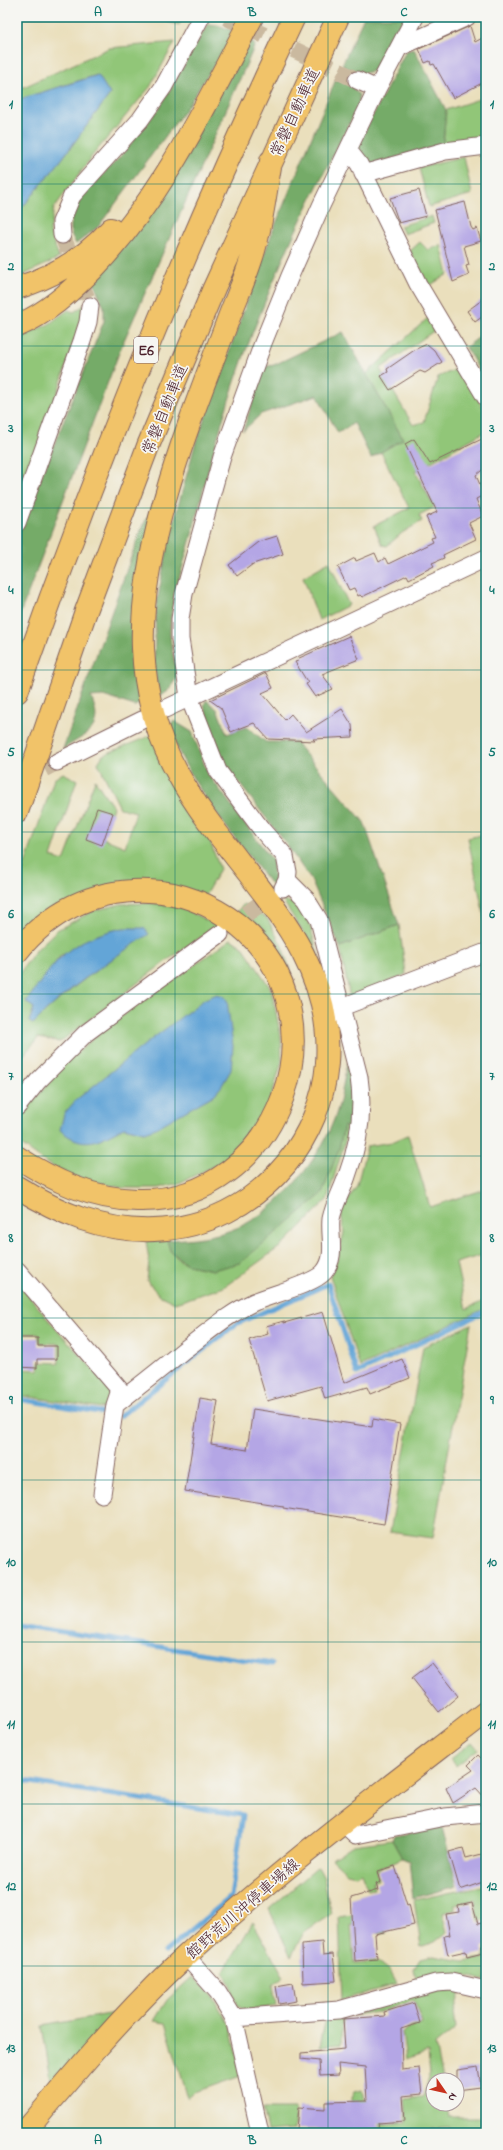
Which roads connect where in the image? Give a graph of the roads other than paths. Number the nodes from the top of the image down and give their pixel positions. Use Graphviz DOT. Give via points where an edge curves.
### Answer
graph roads {
  1 [pos="201,17"];
  2 [pos="252,17"];
  3 [pos="294,17"];
  4 [pos="338,17"];
  5 [pos="416,17"];
  6 [pos="467,17"];
  7 [pos="400,47"];
  8 [pos="357,80"];
  9 [pos="377,89"];
  10 [pos="210,101"];
  11 [pos="486,146"];
  12 [pos="348,150"];
  13 [pos="271,161"];
  14 [pos="363,174"];
  15 [pos="62,235"];
  16 [pos="17,288"];
  17 [pos="90,306"];
  18 [pos="17,326"];
  19 [pos="486,398"];
  20 [pos="17,523"];
  21 [pos="486,558"];
  22 [pos="17,692"];
  23 [pos="189,697"];
  24 [pos="165,709"];
  25 [pos="142,720"];
  26 [pos="57,762"];
  27 [pos="17,812"];
  28 [pos="220,934"];
  29 [pos="17,952"];
  30 [pos="486,952"];
  31 [pos="342,1008"];
  32 [pos="17,1107"];
  33 [pos="17,1157"];
  34 [pos="17,1187"];
  35 [pos="17,1270"];
  36 [pos="115,1405"];
  37 [pos="102,1494"];
  38 [pos="486,1712"];
  39 [pos="486,1813"];
  40 [pos="343,1823"];
  41 [pos="186,1956"];
  42 [pos="486,1990"];
  43 [pos="234,2018"];
  44 [pos="24,2133"];
  45 [pos="260,2133"];
  1 -- 15 [label="street" via="177,63 140,120 72,196 62,222"];
  2 -- 10 [label="main road"];
  3 -- 22 [label="main road, E6" via="249,111 170,290 111,435"];
  4 -- 13 [label="main road, 常磐自動車道 / E6"];
  5 -- 7 [label="street"];
  6 -- 7 [label="street"];
  7 -- 9 [label="street"];
  8 -- 9 [label="street"];
  9 -- 12 [label="street"];
  10 -- 16 [label="main road" via="147,188 102,239 61,270"];
  10 -- 18 [label="main road" via="158,188 106,255 60,300"];
  11 -- 14 [label="street" via="446,151"];
  12 -- 14 [label="street"];
  12 -- 23 [label="street" via="290,276 222,457 184,594 180,619 180,639"];
  13 -- 27 [label="main road, 常磐自動車道 / E6" via="214,288 148,446 86,611"];
  13 -- 34 [label="main road" via="256,245 192,414 163,510 152,553 146,592 143,654 148,696 155,723 178,775 213,827 280,915 308,962 317,985 326,1031 326,1076 313,1120 303,1140 275,1178 237,1207 214,1218 169,1230 102,1225 60,1211"];
  14 -- 19 [label="street" via="418,284"];
  17 -- 20 [label="street" via="82,342"];
  21 -- 23 [label="street"];
  23 -- 24 [label="street"];
  23 -- 31 [label="street" via="218,770 262,830 285,856 288,872 285,884 306,899 319,920"];
  25 -- 26 [label="street"];
  28 -- 32 [label="street" via="86,1033 38,1080"];
  29 -- 33 [label="main road" via="47,920 88,899 131,890 174,894 194,899 246,931 260,947 283,987 293,1033 288,1086 280,1108 255,1146 224,1173 205,1184 160,1199 139,1200 96,1195 54,1179"];
  30 -- 31 [label="street"];
  31 -- 36 [label="street" via="359,1077 362,1110 357,1144 331,1219 333,1247 324,1272 311,1281 254,1302 224,1319"];
  35 -- 36 [label="street" via="120,1390"];
  36 -- 37 [label="street"];
  38 -- 40 [label="main road, 館野荒川沖停車場線"];
  39 -- 40 [label="street" via="445,1817 356,1834"];
  40 -- 41 [label="main road, 館野荒川沖停車場線" via="250,1898"];
  41 -- 43 [label="street" via="218,1992"];
  41 -- 44 [label="main road, 館野荒川沖停車場線" via="138,2003"];
  42 -- 43 [label="street" via="451,1982 436,1983 338,2010"];
  43 -- 45 [label="street"];
}
